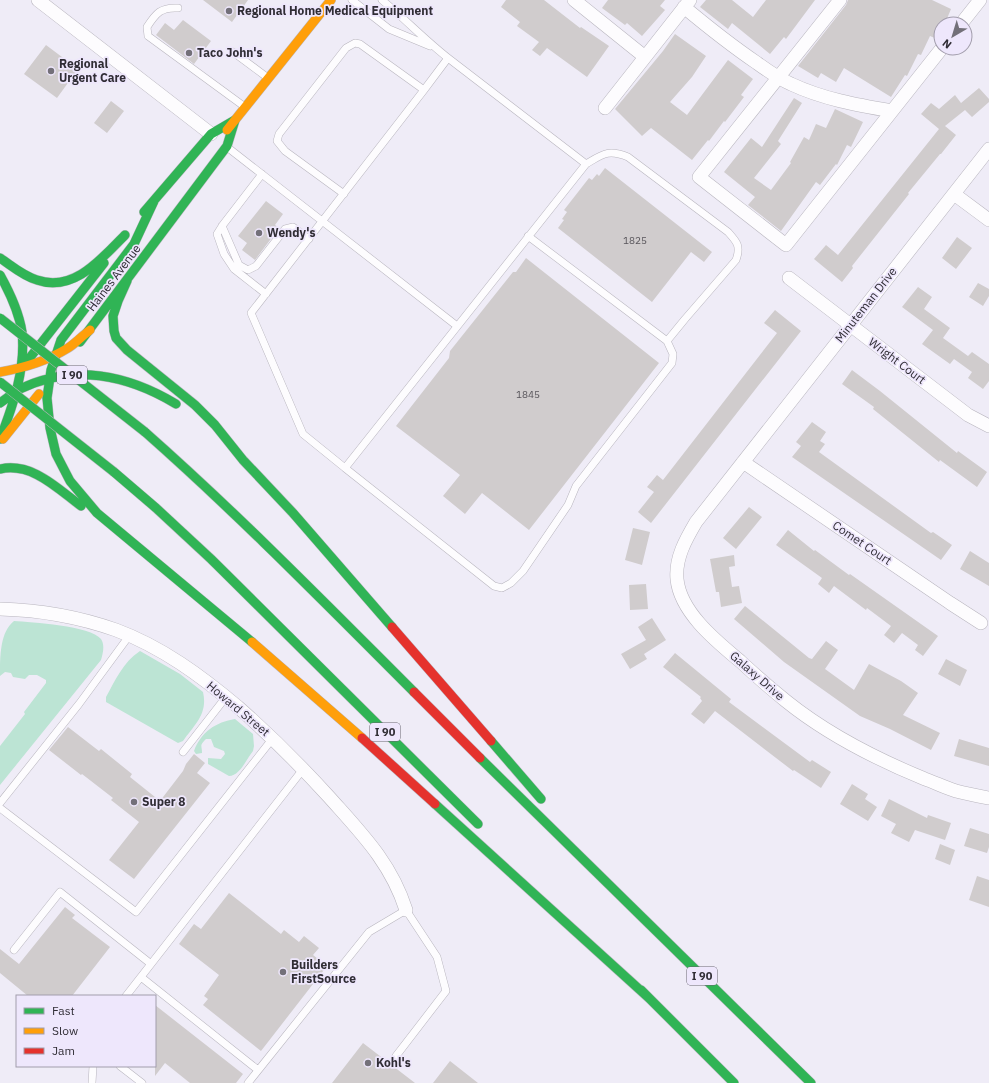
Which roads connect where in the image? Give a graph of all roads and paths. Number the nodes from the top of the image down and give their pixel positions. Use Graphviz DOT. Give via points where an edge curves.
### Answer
graph roads {
  1 [pos="38,0"];
  2 [pos="331,0"];
  3 [pos="352,0"];
  4 [pos="382,0"];
  5 [pos="574,0"];
  6 [pos="840,0"];
  7 [pos="980,0"];
  8 [pos="687,4"];
  9 [pos="178,8"];
  10 [pos="967,16"];
  11 [pos="435,48"];
  12 [pos="233,52"];
  13 [pos="645,56"];
  14 [pos="936,56"];
  15 [pos="448,58"];
  16 [pos="269,78"];
  17 [pos="778,78"];
  18 [pos="424,90"];
  19 [pos="245,108"];
  20 [pos="605,108"];
  21 [pos="892,112"];
  22 [pos="235,120"];
  23 [pos="211,134"];
  24 [pos="227,146"];
  25 [pos="212,147"];
  26 [pos="989,149"];
  27 [pos="586,164"];
  28 [pos="262,174"];
  29 [pos="344,194"];
  30 [pos="954,194"];
  31 [pos="154,201"];
  32 [pos="169,207"];
  33 [pos="989,220"];
  34 [pos="323,222"];
  35 [pos="222,226"];
  36 [pos="125,235"];
  37 [pos="528,236"];
  38 [pos="158,239"];
  39 [pos="310,239"];
  40 [pos="0,258"];
  41 [pos="0,275"];
  42 [pos="789,278"];
  43 [pos="127,281"];
  44 [pos="266,294"];
  45 [pos="0,318"];
  46 [pos="850,325"];
  47 [pos="457,326"];
  48 [pos="90,330"];
  49 [pos="667,341"];
  50 [pos="56,353"];
  51 [pos="21,368"];
  52 [pos="0,372"];
  53 [pos="50,379"];
  54 [pos="0,382"];
  55 [pos="15,392"];
  56 [pos="0,396"];
  57 [pos="0,403"];
  58 [pos="181,409"];
  59 [pos="989,426"];
  60 [pos="204,427"];
  61 [pos="0,439"];
  62 [pos="0,443"];
  63 [pos="243,460"];
  64 [pos="743,462"];
  65 [pos="345,468"];
  66 [pos="0,469"];
  67 [pos="155,562"];
  68 [pos="0,609"];
  69 [pos="981,623"];
  70 [pos="129,636"];
  71 [pos="226,697"];
  72 [pos="273,738"];
  73 [pos="183,752"];
  74 [pos="304,768"];
  75 [pos="989,798"];
  76 [pos="0,803"];
  77 [pos="0,808"];
  78 [pos="549,809"];
  79 [pos="564,827"];
  80 [pos="484,831"];
  81 [pos="540,887"];
  82 [pos="618,893"];
  83 [pos="406,910"];
  84 [pos="14,950"];
  85 [pos="151,964"];
  86 [pos="141,977"];
  87 [pos="127,995"];
  88 [pos="650,999"];
  89 [pos="396,1056"];
  90 [pos="787,1059"];
  91 [pos="93,1067"];
  92 [pos="121,1067"];
  93 [pos="258,1070"];
  94 [pos="92,1083"];
  95 [pos="142,1083"];
  96 [pos="248,1083"];
  97 [pos="734,1083"];
  98 [pos="811,1083"];
  99 [pos="816,1083"];
  1 -- 23 [label="street"];
  2 -- 16 [label="main road, Haines Avenue"];
  3 -- 11 [label="lane" via="389,29"];
  4 -- 11 [label="lane"];
  5 -- 13 [label="street"];
  6 -- 17 [label="street"];
  7 -- 10 [label="street"];
  8 -- 13 [label="street"];
  8 -- 17 [label="street" via="730,45"];
  9 -- 19 [label="lane" via="167,8 154,16 147,27 148,36"];
  11 -- 15 [label="lane"];
  12 -- 16 [label="lane"];
  13 -- 20 [label="street"];
  14 -- 21 [label="street"];
  15 -- 18 [label="lane"];
  15 -- 27 [label="lane"];
  16 -- 19 [label="main road, Haines Avenue"];
  17 -- 21 [label="street" via="821,96"];
  17 -- 21 [label="street" via="699,177 786,245"];
  18 -- 29 [label="lane"];
  18 -- 29 [label="lane" via="360,44 351,44 279,134 277,141 285,151"];
  19 -- 22 [label="main road, Haines Avenue"];
  22 -- 23 [label="main road, Haines Avenue"];
  22 -- 24 [label="main road" via="223,135 222,140"];
  23 -- 25 [label="main road" via="214,142"];
  23 -- 31 [label="main road, Haines Avenue"];
  24 -- 28 [label="lane"];
  24 -- 38 [label="main road, Haines Avenue"];
  26 -- 30 [label="street, Minuteman Drive"];
  27 -- 37 [label="lane"];
  27 -- 49 [label="lane" via="603,154 617,153 628,157 737,241 739,251 736,260"];
  28 -- 34 [label="lane"];
  28 -- 35 [label="lane"];
  29 -- 34 [label="lane"];
  30 -- 33 [label="street"];
  30 -- 46 [label="street, Minuteman Drive"];
  31 -- 36 [label="main road, Haines Avenue"];
  31 -- 50 [label="main road" via="134,244 76,319 61,340"];
  32 -- 38 [label="main road"];
  34 -- 39 [label="lane"];
  34 -- 47 [label="lane"];
  35 -- 39 [label="lane" via="239,265 248,270 256,266 286,229 293,227"];
  35 -- 44 [label="lane" via="217,234 224,254 234,269"];
  36 -- 40 [label="main road" via="86,271 65,282 42,282"];
  36 -- 51 [label="main road, Haines Avenue"];
  37 -- 47 [label="lane"];
  37 -- 49 [label="lane"];
  38 -- 43 [label="main road, Haines Avenue"];
  39 -- 44 [label="lane"];
  41 -- 51 [label="main road" via="13,301 22,332"];
  42 -- 46 [label="street, Wright Court"];
  43 -- 48 [label="main road, Haines Avenue"];
  43 -- 63 [label="main road" via="114,314 116,337 127,350 195,405"];
  44 -- 65 [label="lane" via="251,313 303,434"];
  45 -- 82 [label="main road, I 90, bridge" via="145,432 213,492"];
  46 -- 59 [label="street, Wright Court" via="968,415"];
  46 -- 64 [label="street, Minuteman Drive"];
  47 -- 65 [label="lane"];
  48 -- 50 [label="main road"];
  48 -- 53 [label="main road, Haines Avenue"];
  49 -- 65 [label="lane" via="673,354 672,363 576,486 568,505 523,571 502,588 494,586"];
  50 -- 51 [label="main road"];
  50 -- 53 [label="main road"];
  51 -- 52 [label="main road"];
  51 -- 55 [label="main road"];
  51 -- 56 [label="main road, Haines Avenue"];
  53 -- 55 [label="main road" via="30,384"];
  53 -- 58 [label="main road" via="67,375 95,375 125,379 164,396"];
  53 -- 62 [label="main road, Haines Avenue"];
  53 -- 67 [label="main road" via="47,398 51,435 56,454 70,481 97,512"];
  54 -- 80 [label="main road, I 90, bridge" via="114,472 211,559"];
  55 -- 57 [label="main road"];
  55 -- 61 [label="main road"];
  60 -- 63 [label="main road"];
  63 -- 78 [label="main road" via="293,513"];
  64 -- 69 [label="street, Comet Court"];
  64 -- 75 [label="street, Galaxy Drive" via="696,522 682,548 677,579 690,612 732,655 786,701 853,746 956,791"];
  66 -- 67 [label="main road" via="7,466 25,469 49,482"];
  67 -- 88 [label="main road" via="350,727"];
  68 -- 70 [label="street, Howard Street" via="57,615 116,630"];
  70 -- 71 [label="street, Howard Street" via="182,664"];
  70 -- 76 [label="lane"];
  71 -- 72 [label="street, Howard Street"];
  71 -- 73 [label="lane"];
  72 -- 74 [label="street, Howard Street"];
  72 -- 77 [label="lane" via="136,912"];
  74 -- 83 [label="street, Howard Street" via="378,854 392,874"];
  74 -- 85 [label="lane"];
  79 -- 82 [label="main road"];
  81 -- 88 [label="main road"];
  82 -- 90 [label="main road, I 90"];
  83 -- 89 [label="lane" via="437,957 446,991"];
  83 -- 93 [label="lane" via="369,932"];
  84 -- 85 [label="lane" via="60,892"];
  85 -- 86 [label="lane"];
  86 -- 87 [label="lane"];
  86 -- 93 [label="lane"];
  88 -- 97 [label="main road"];
  90 -- 98 [label="main road, I 90"];
  90 -- 99 [label="main road"];
  91 -- 94 [label="lane"];
  92 -- 95 [label="lane"];
  93 -- 96 [label="lane"];
}
